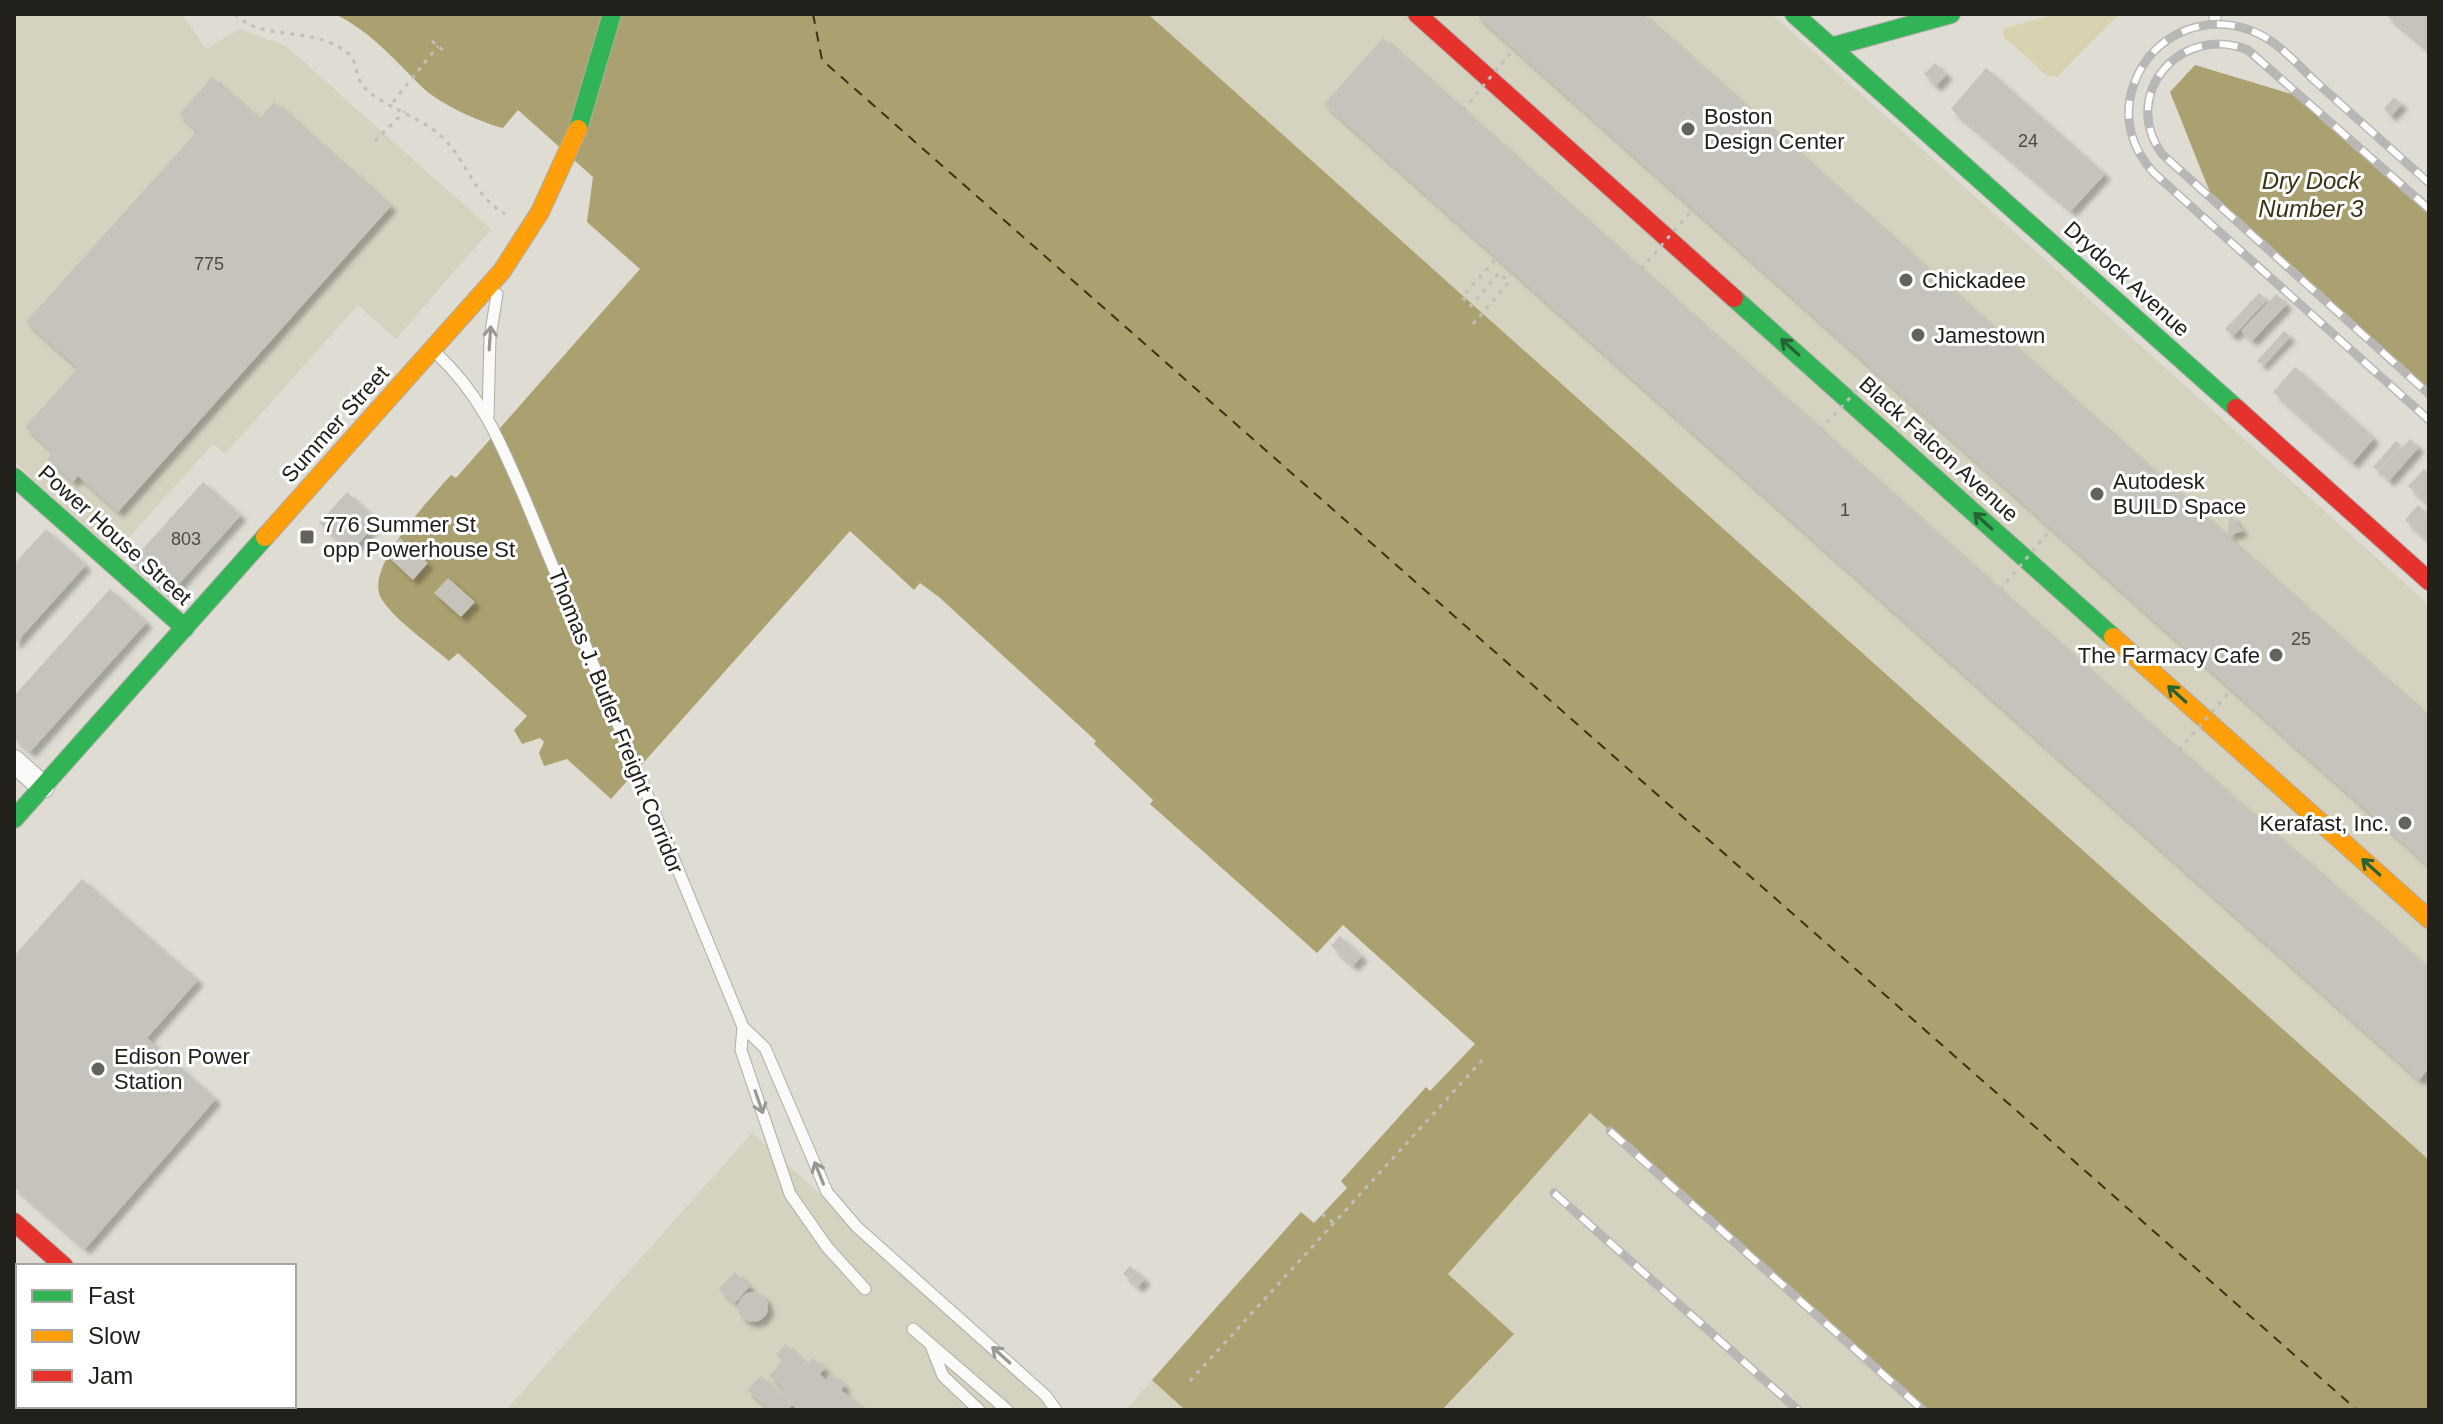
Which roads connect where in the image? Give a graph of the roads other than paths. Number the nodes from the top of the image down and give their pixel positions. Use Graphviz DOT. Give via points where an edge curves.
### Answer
graph roads {
  1 [pos="612,14"];
  2 [pos="1417,14"];
  3 [pos="1794,14"];
  4 [pos="1951,14"];
  5 [pos="1831,47"];
  6 [pos="513,256"];
  7 [pos="433,350"];
  8 [pos="488,416"];
  9 [pos="14,477"];
  10 [pos="2429,581"];
  11 [pos="185,628"];
  12 [pos="14,761"];
  13 [pos="43,787"];
  14 [pos="14,819"];
  15 [pos="2429,919"];
  16 [pos="743,1027"];
  17 [pos="14,1222"];
  18 [pos="62,1264"];
  19 [pos="865,1289"];
  20 [pos="913,1329"];
  21 [pos="930,1344"];
  22 [pos="979,1410"];
  23 [pos="1007,1410"];
  24 [pos="1056,1410"];
  1 -- 6 [label="street, Summer Street" via="593,89 564,166"];
  15 -- 2 [label="street, Black Falcon Avenue, one-way"];
  3 -- 5 [label="street, Drydock Avenue"];
  4 -- 5 [label="street"];
  5 -- 10 [label="street, Drydock Avenue"];
  6 -- 7 [label="street, Summer Street"];
  8 -- 6 [label="lane, Thomas J. Butler Freight Corridor, one-way" via="491,321"];
  7 -- 8 [label="lane, Thomas J. Butler Freight Corridor" via="465,381"];
  7 -- 11 [label="street, Summer Street"];
  8 -- 16 [label="lane, Thomas J. Butler Freight Corridor"];
  9 -- 11 [label="street, Power House Street"];
  11 -- 13 [label="street, Summer Street"];
  12 -- 13 [label="street"];
  13 -- 14 [label="street, Summer Street"];
  16 -- 19 [label="lane, Thomas J. Butler Freight Corridor, one-way" via="741,1050 790,1194"];
  24 -- 16 [label="lane, Thomas J. Butler Freight Corridor, one-way" via="857,1227 827,1192 765,1048"];
  17 -- 18 [label="street"];
  20 -- 21 [label="lane"];
  21 -- 22 [label="lane" via="943,1376"];
  21 -- 23 [label="lane"];
}
